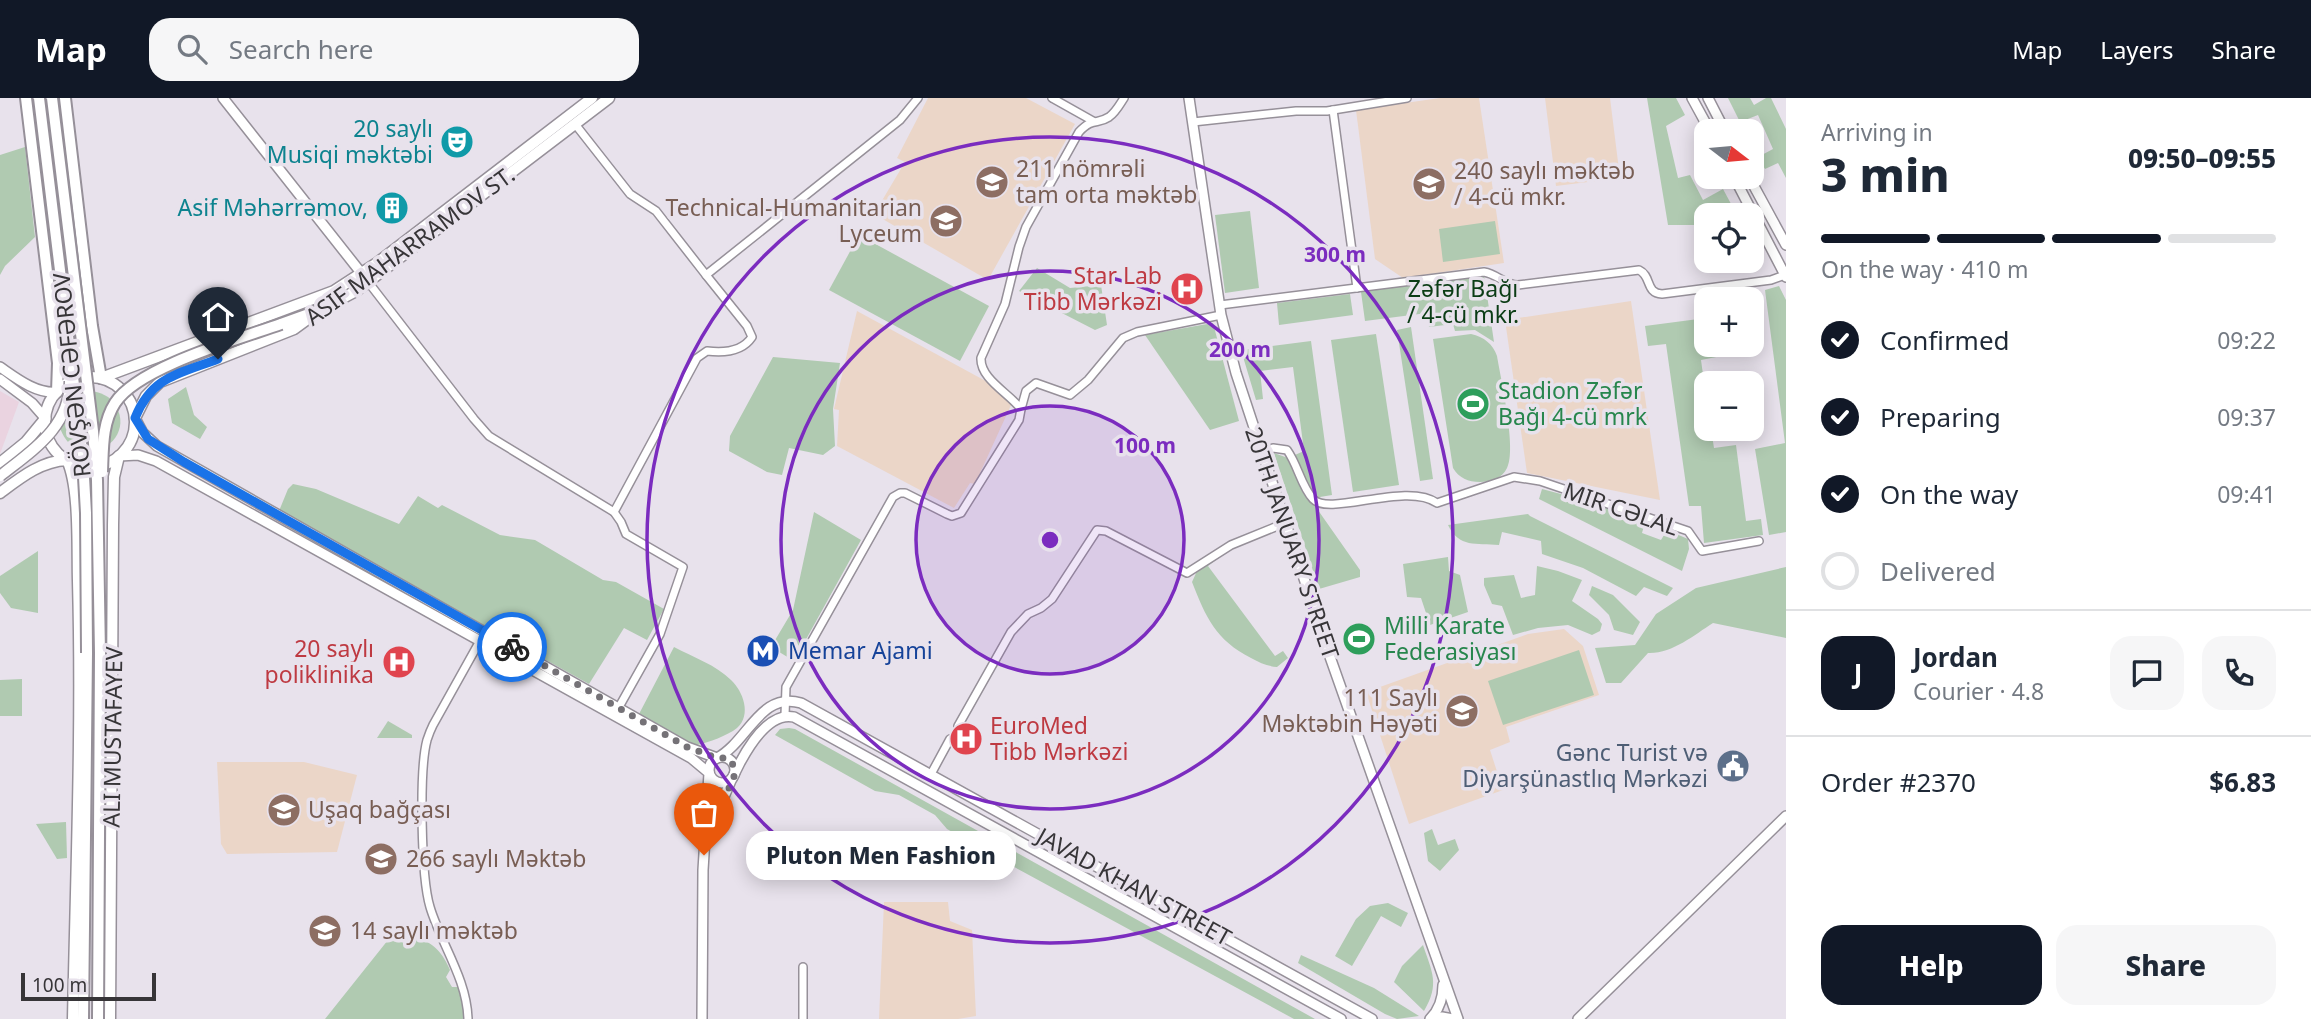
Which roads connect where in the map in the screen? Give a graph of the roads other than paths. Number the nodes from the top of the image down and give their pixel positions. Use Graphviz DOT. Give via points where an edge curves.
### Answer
graph roads {
  1 [pos="26,98"];
  2 [pos="39,98"];
  3 [pos="52,98"];
  4 [pos="65,98"];
  5 [pos="223,98"];
  6 [pos="592,98"];
  7 [pos="608,98"];
  8 [pos="918,98"];
  9 [pos="1052,98"];
  10 [pos="1124,98"];
  11 [pos="1189,98"];
  12 [pos="1407,98"];
  13 [pos="1692,98"];
  14 [pos="1708,98"];
  15 [pos="1333,110"];
  16 [pos="1703,119"];
  17 [pos="1719,119"];
  18 [pos="1093,121"];
  19 [pos="1193,122"];
  20 [pos="568,124"];
  21 [pos="1740,189"];
  22 [pos="1756,189"];
  23 [pos="1786,245"];
  24 [pos="706,275"];
  25 [pos="1786,276"];
  26 [pos="366,278"];
  27 [pos="1357,288"];
  28 [pos="320,310"];
  29 [pos="1220,310"];
  30 [pos="92,326"];
  31 [pos="55,332"];
  32 [pos="70,345"];
  33 [pos="155,358"];
  34 [pos="0,367"];
  35 [pos="100,378"];
  36 [pos="0,379"];
  37 [pos="160,382"];
  38 [pos="57,392"];
  39 [pos="1021,409"];
  40 [pos="135,418"];
  41 [pos="46,419"];
  42 [pos="1261,452"];
  43 [pos="119,456"];
  44 [pos="67,460"];
  45 [pos="0,465"];
  46 [pos="0,476"];
  47 [pos="3,491"];
  48 [pos="614,512"];
  49 [pos="1285,523"];
  50 [pos="1759,541"];
  51 [pos="315,542"];
  52 [pos="99,555"];
  53 [pos="113,558"];
  54 [pos="78,561"];
  55 [pos="483,636"];
  56 [pos="87,653"];
  57 [pos="100,653"];
  58 [pos="785,700"];
  59 [pos="619,707"];
  60 [pos="785,715"];
  61 [pos="958,726"];
  62 [pos="950,740"];
  63 [pos="717,758"];
  64 [pos="709,773"];
  65 [pos="931,774"];
  66 [pos="733,778"];
  67 [pos="1786,816"];
  68 [pos="704,855"];
  69 [pos="803,967"];
  70 [pos="1442,976"];
  71 [pos="73,1019"];
  72 [pos="83,1019"];
  73 [pos="98,1019"];
  74 [pos="110,1019"];
  75 [pos="468,1019"];
  76 [pos="702,1019"];
  77 [pos="803,1019"];
  78 [pos="1341,1019"];
  79 [pos="1371,1019"];
  80 [pos="1431,1019"];
  81 [pos="1455,1019"];
  82 [pos="1578,1019"];
  1 -- 31 [label="main road"];
  2 -- 32 [label="main road, RÖVŞƏN CƏFƏROV, bridge"];
  3 -- 52 [label="main road, RÖVŞƏN CƏFƏROV, bridge" via="92,422"];
  4 -- 30 [label="main road"];
  5 -- 26 [label="street"];
  6 -- 20 [label="main road, ASIF MAHARRAMOV ST."];
  7 -- 20 [label="main road, ASIF MAHARRAMOV ST."];
  8 -- 24 [label="street" via="900,120"];
  9 -- 18 [label="street"];
  10 -- 18 [label="street" via="1113,114"];
  11 -- 19 [label="street, 20TH JANUARY STREET"];
  12 -- 15 [label="street"];
  13 -- 16 [label="street"];
  14 -- 17 [label="street"];
  15 -- 19 [label="street"];
  15 -- 27 [label="street"];
  18 -- 39 [label="street" via="1079,132 1026,228 1005,304 981,358 986,374"];
  19 -- 29 [label="street, 20TH JANUARY STREET"];
  20 -- 24 [label="street" via="630,194 656,211"];
  20 -- 26 [label="main road, ASIF MAHARRAMOV ST."];
  21 -- 25 [label="street"];
  22 -- 23 [label="street"];
  24 -- 48 [label="street" via="752,337 741,347 723,353 706,351 697,358"];
  25 -- 27 [label="street" via="1662,295 1650,289 1646,275 1639,270 1513,285 1484,272"];
  26 -- 28 [label="main road, ASIF MAHARRAMOV ST." via="342,300"];
  26 -- 33 [label="main road, ASIF MAHARRAMOV ST."];
  26 -- 48 [label="street" via="489,436"];
  27 -- 29 [label="street"];
  28 -- 37 [label="main road, ASIF MAHARRAMOV ST." via="293,329"];
  28 -- 52 [label="main road, bridge" via="151,373 128,388 110,414 104,438"];
  29 -- 39 [label="street" via="1123,338 1070,396 1036,383 1026,391"];
  29 -- 42 [label="street, 20TH JANUARY STREET"];
  30 -- 31 [label="main road" via="88,343 67,348"];
  30 -- 35 [label="main road"];
  31 -- 38 [label="main road"];
  32 -- 46 [label="main road, bridge" via="69,397 61,419 45,440"];
  32 -- 56 [label="main road, RÖVŞƏN CƏFƏROV, bridge" via="86,513"];
  33 -- 35 [label="main road, ASIF MAHARRAMOV ST."];
  33 -- 37 [label="main road" via="146,374"];
  34 -- 38 [label="street" via="27,385"];
  35 -- 38 [label="main road" via="77,379"];
  35 -- 40 [label="main road" via="121,388"];
  36 -- 41 [label="street"];
  37 -- 40 [label="main road" via="146,396"];
  38 -- 41 [label="main road"];
  39 -- 58 [label="street" via="1019,420 961,513 952,516 905,493 893,498 786,687"];
  40 -- 43 [label="main road" via="132,439"];
  40 -- 51 [label="street" via="157,446"];
  41 -- 44 [label="main road" via="49,438"];
  41 -- 45 [label="main road"];
  42 -- 49 [label="street, 20TH JANUARY STREET"];
  42 -- 50 [label="street, MIR CƏLAL" via="1287,450 1311,498 1321,504 1422,496 1437,503 1514,477 1547,483 1688,531 1702,551"];
  43 -- 44 [label="main road" via="94,466"];
  43 -- 51 [label="street" via="144,456"];
  43 -- 53 [label="main road, ALI MUSTAFAYEV" via="114,477"];
  44 -- 47 [label="main road" via="41,466"];
  44 -- 54 [label="main road, ALI MUSTAFAYEV" via="74,483"];
  45 -- 47 [label="main road" via="11,480"];
  48 -- 59 [label="street" via="626,534 683,567 660,634"];
  49 -- 61 [label="street" via="1231,545 1187,573 1097,530 1052,599 1011,632"];
  49 -- 70 [label="street, 20TH JANUARY STREET"];
  51 -- 55 [label="street"];
  52 -- 57 [label="main road, RÖVŞƏN CƏFƏROV, bridge"];
  53 -- 54 [label="main road" via="105,543 87,542"];
  53 -- 74 [label="main road, ALI MUSTAFAYEV"];
  54 -- 71 [label="main road, ALI MUSTAFAYEV"];
  55 -- 59 [label="street"];
  55 -- 64 [label="street"];
  55 -- 75 [label="street" via="433,724 424,768 428,897 465,994"];
  56 -- 72 [label="main road, ALI MUSTAFAYEV"];
  57 -- 73 [label="main road, ALI MUSTAFAYEV"];
  58 -- 60 [label="street"];
  58 -- 63 [label="street" via="764,711 734,746"];
  58 -- 65 [label="street, JAVAD KHAN STREET" via="805,705"];
  59 -- 63 [label="street" via="687,747"];
  60 -- 66 [label="street" via="762,730"];
  60 -- 78 [label="street, JAVAD KHAN STREET"];
  62 -- 65 [label="street"];
  63 -- 64 [label="street"];
  63 -- 66 [label="street" via="732,762"];
  64 -- 66 [label="street" via="722,783"];
  64 -- 68 [label="street"];
  65 -- 79 [label="street, JAVAD KHAN STREET"];
  66 -- 68 [label="street"];
  67 -- 82 [label="street"];
  68 -- 76 [label="street"];
  69 -- 77 [label="street"];
  70 -- 80 [label="street" via="1441,1001"];
  70 -- 81 [label="street, 20TH JANUARY STREET"];
  80 -- 81 [label="street"];
}
